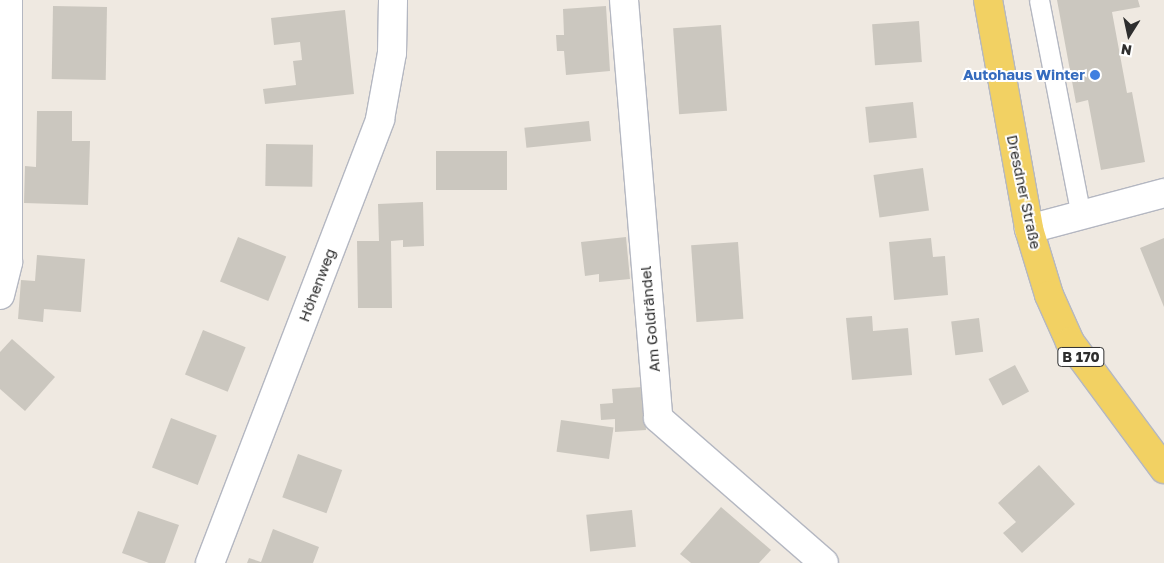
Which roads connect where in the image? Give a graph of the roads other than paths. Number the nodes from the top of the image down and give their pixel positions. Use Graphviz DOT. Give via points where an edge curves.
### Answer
graph roads {
  1 [pos="8,0"];
  2 [pos="393,0"];
  3 [pos="624,0"];
  4 [pos="988,0"];
  5 [pos="1040,0"];
  6 [pos="1164,193"];
  7 [pos="1081,217"];
  8 [pos="1029,229"];
  9 [pos="0,295"];
  10 [pos="1164,469"];
  11 [pos="210,563"];
  12 [pos="824,563"];
  1 -- 9 [label="street" via="8,262"];
  2 -- 11 [label="street, Höhenweg" via="392,53 380,119"];
  3 -- 12 [label="street, Am Goldrändel" via="658,418"];
  4 -- 8 [label="main road, Dresdner Straße / B 170"];
  5 -- 7 [label="lane"];
  6 -- 7 [label="street"];
  7 -- 8 [label="street"];
  8 -- 10 [label="main road, Dresdner Straße / B 170" via="1049,295 1070,342"];
}
